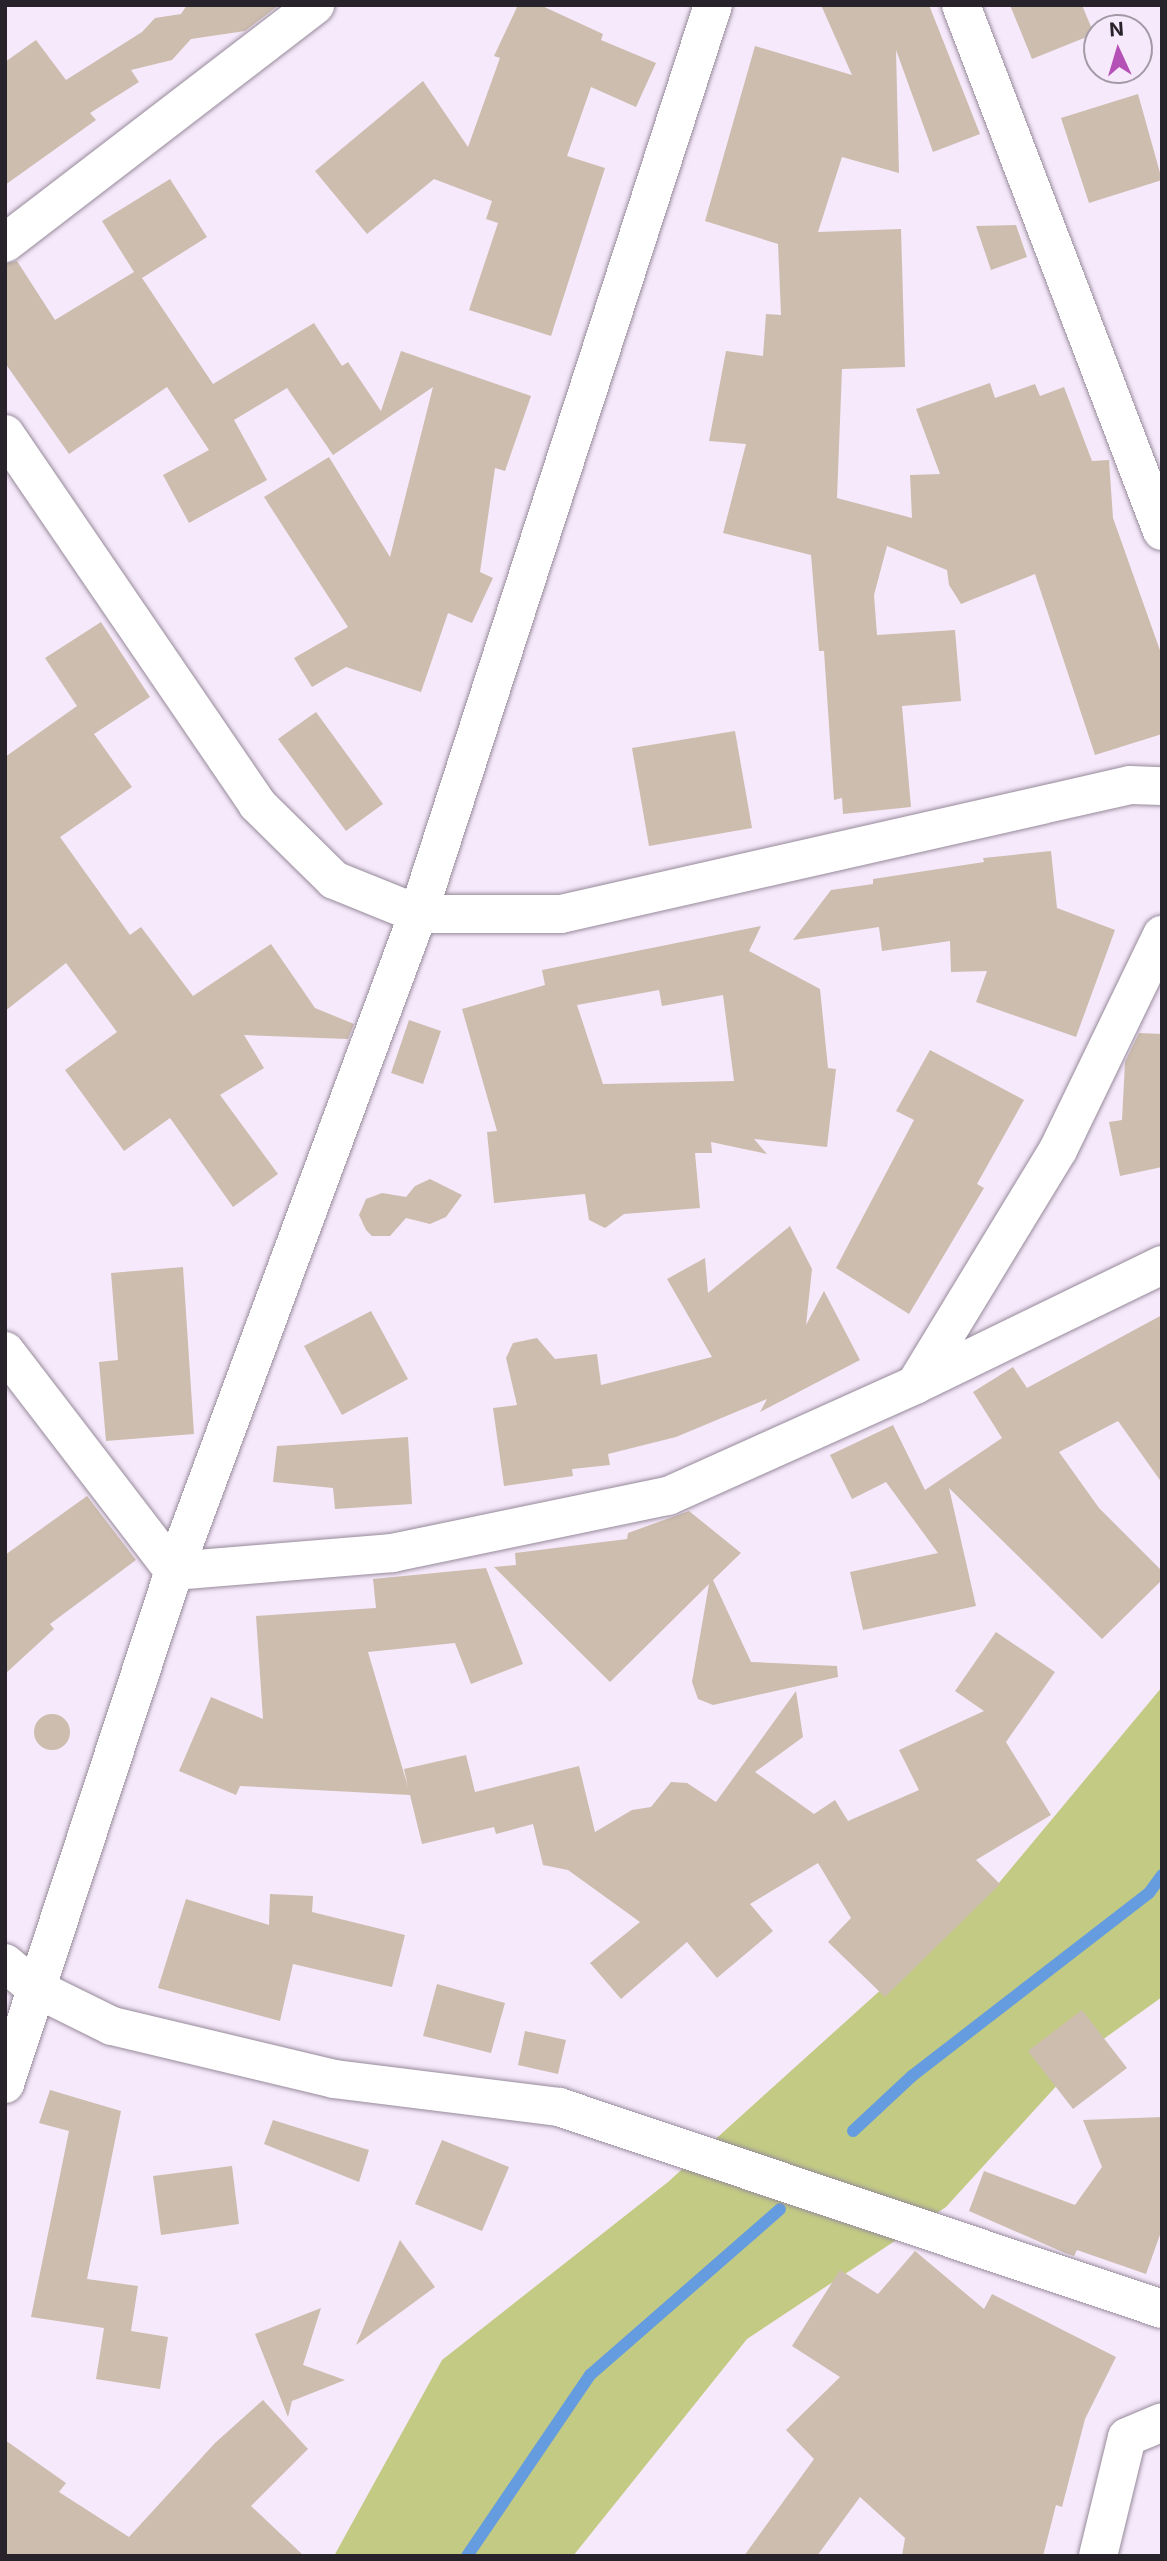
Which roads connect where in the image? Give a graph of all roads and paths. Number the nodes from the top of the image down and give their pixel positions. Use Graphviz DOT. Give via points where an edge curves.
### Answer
graph roads {
  1 [pos="315,5"];
  2 [pos="713,5"];
  3 [pos="961,5"];
  4 [pos="5,243"];
  5 [pos="5,434"];
  6 [pos="1162,531"];
  7 [pos="1162,786"];
  8 [pos="418,914"];
  9 [pos="1162,935"];
  10 [pos="1162,1265"];
  11 [pos="5,1351"];
  12 [pos="915,1385"];
  13 [pos="174,1571"];
  14 [pos="5,1963"];
  15 [pos="35,1988"];
  16 [pos="5,2084"];
  17 [pos="1162,2309"];
  18 [pos="1162,2422"];
  19 [pos="1098,2556"];
  1 -- 4 [label="street"];
  2 -- 8 [label="street"];
  3 -- 6 [label="street"];
  5 -- 8 [label="street" via="257,804 334,880"];
  7 -- 8 [label="street" via="1130,785 561,914"];
  8 -- 13 [label="street"];
  9 -- 12 [label="street" via="1058,1150"];
  10 -- 12 [label="street"];
  11 -- 13 [label="street"];
  12 -- 13 [label="street" via="668,1496 392,1553"];
  13 -- 15 [label="street"];
  14 -- 15 [label="street"];
  15 -- 16 [label="street"];
  15 -- 17 [label="street" via="112,2026 334,2079 559,2106"];
  18 -- 19 [label="street" via="1127,2437"];
}
